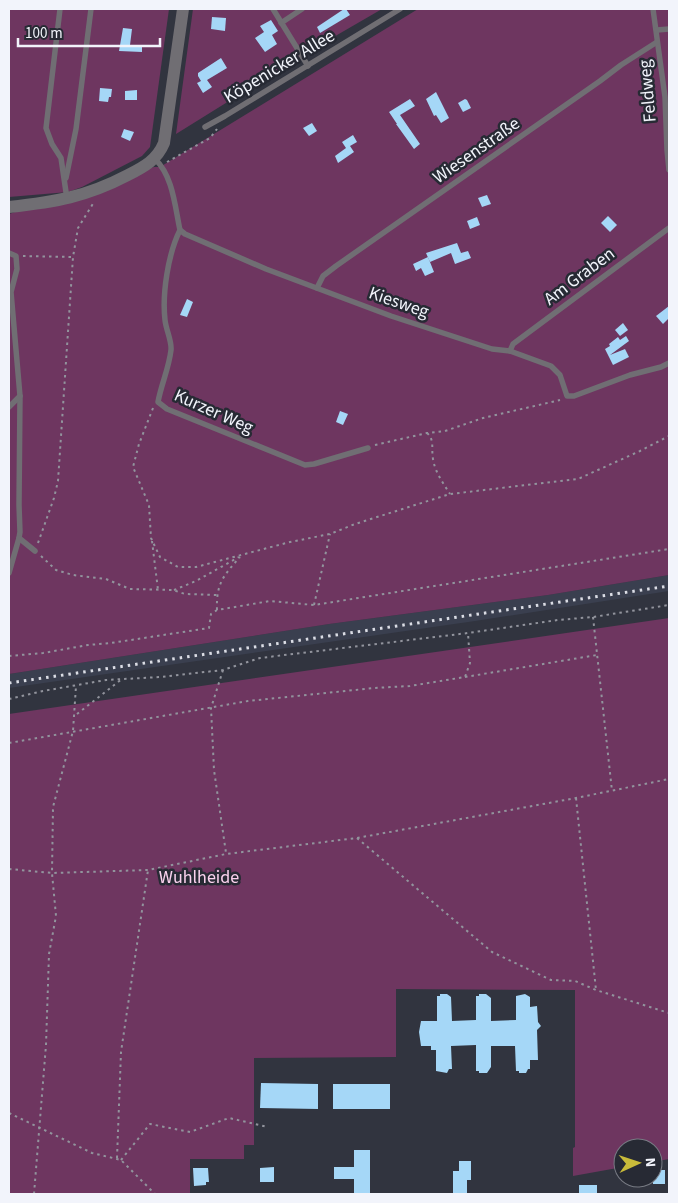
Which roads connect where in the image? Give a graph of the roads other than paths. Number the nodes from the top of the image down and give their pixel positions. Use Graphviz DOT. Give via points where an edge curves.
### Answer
graph roads {
  1 [pos="60,9"];
  2 [pos="91,9"];
  3 [pos="183,9"];
  4 [pos="273,9"];
  5 [pos="302,9"];
  6 [pos="400,9"];
  7 [pos="653,9"];
  8 [pos="281,23"];
  9 [pos="669,29"];
  10 [pos="657,30"];
  11 [pos="657,42"];
  12 [pos="308,66"];
  13 [pos="205,126"];
  14 [pos="158,162"];
  15 [pos="669,170"];
  16 [pos="65,182"];
  17 [pos="67,199"];
  18 [pos="9,206"];
  19 [pos="669,228"];
  20 [pos="180,230"];
  21 [pos="9,253"];
  22 [pos="317,288"];
  23 [pos="10,293"];
  24 [pos="510,351"];
  25 [pos="669,363"];
  26 [pos="20,396"];
  27 [pos="9,407"];
  28 [pos="368,448"];
  29 [pos="19,538"];
  30 [pos="35,551"];
  31 [pos="9,573"];
  1 -- 16 [label="lane" via="46,128 60,158"];
  2 -- 16 [label="lane" via="76,129"];
  3 -- 14 [label="street" via="164,143"];
  4 -- 8 [label="lane"];
  5 -- 8 [label="lane"];
  6 -- 12 [label="lane, Köpenicker Allee"];
  7 -- 10 [label="lane, Feldweg"];
  8 -- 12 [label="lane"];
  9 -- 10 [label="lane"];
  10 -- 11 [label="lane, Feldweg"];
  11 -- 15 [label="lane, Feldweg" via="665,97"];
  11 -- 22 [label="lane, Wiesenstraße" via="322,276"];
  12 -- 13 [label="lane, Köpenicker Allee"];
  14 -- 17 [label="street" via="92,192"];
  14 -- 20 [label="lane" via="169,181"];
  16 -- 17 [label="lane"];
  17 -- 18 [label="street"];
  19 -- 24 [label="lane, Am Graben" via="513,344"];
  20 -- 22 [label="lane, Kiesweg"];
  20 -- 28 [label="lane, Kurzer Weg" via="167,279 164,309 171,348 158,402 167,409 298,464 314,464"];
  21 -- 23 [label="lane" via="16,256 17,269"];
  22 -- 24 [label="lane, Kiesweg" via="492,349"];
  23 -- 26 [label="lane"];
  24 -- 25 [label="lane, Kiesweg" via="551,366 560,375 568,396"];
  26 -- 27 [label="lane"];
  26 -- 29 [label="lane"];
  29 -- 30 [label="lane"];
  29 -- 31 [label="lane"];
}
